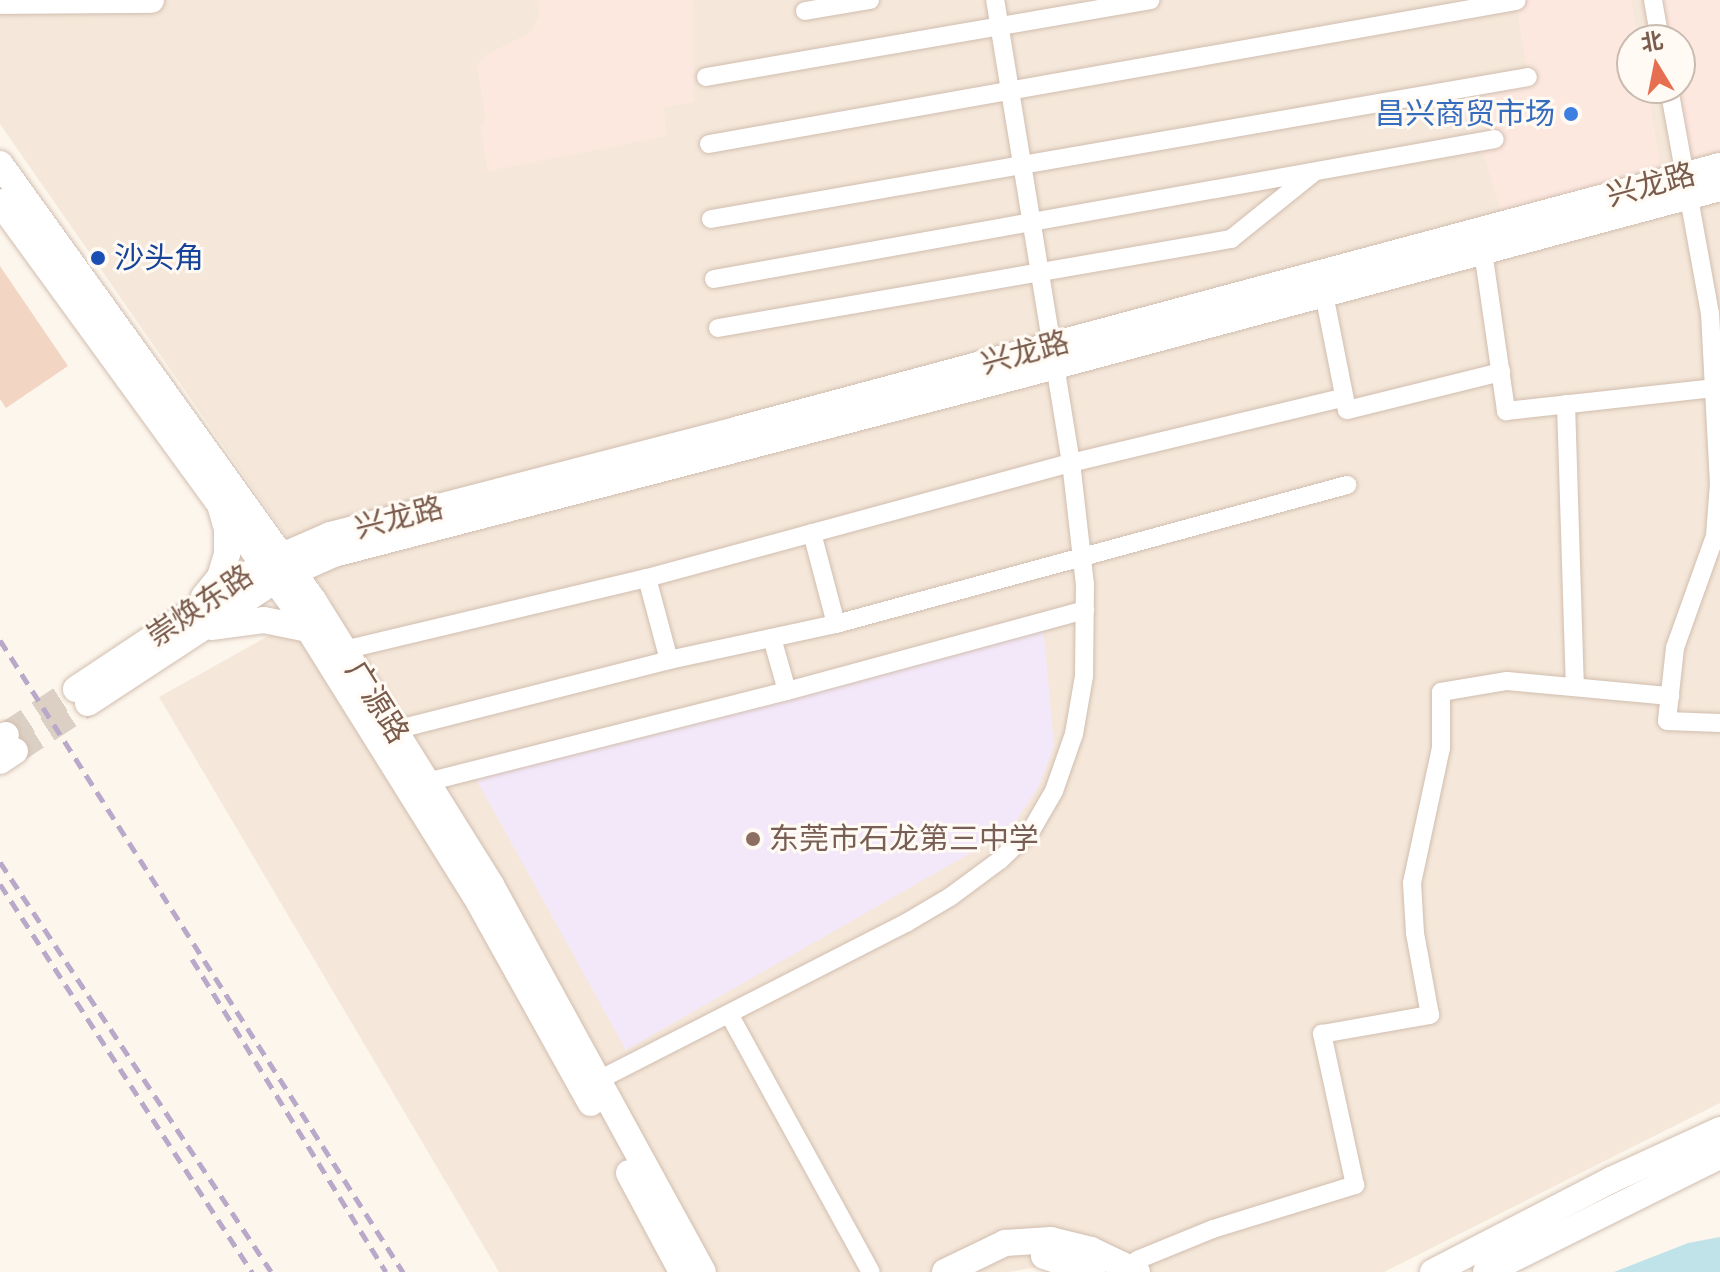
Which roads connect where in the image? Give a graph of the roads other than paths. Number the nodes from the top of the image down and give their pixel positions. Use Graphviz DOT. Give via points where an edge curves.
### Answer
graph roads {
  1 [pos="151,0"];
  2 [pos="870,0"];
  3 [pos="995,0"];
  4 [pos="1150,0"];
  5 [pos="1653,0"];
  6 [pos="0,1"];
  7 [pos="1516,1"];
  8 [pos="805,11"];
  9 [pos="1657,24"];
  10 [pos="999,28"];
  11 [pos="706,77"];
  12 [pos="1528,77"];
  13 [pos="1008,88"];
  14 [pos="1672,104"];
  15 [pos="1495,139"];
  16 [pos="709,144"];
  17 [pos="0,164"];
  18 [pos="1022,165"];
  19 [pos="1720,166"];
  20 [pos="1315,172"];
  21 [pos="1686,186"];
  22 [pos="1720,188"];
  23 [pos="0,202"];
  24 [pos="711,219"];
  25 [pos="1033,222"];
  26 [pos="1483,251"];
  27 [pos="1711,258"];
  28 [pos="1042,272"];
  29 [pos="714,279"];
  30 [pos="1324,294"];
  31 [pos="1715,312"];
  32 [pos="718,328"];
  33 [pos="1054,356"];
  34 [pos="1501,372"];
  35 [pos="1716,388"];
  36 [pos="1342,398"];
  37 [pos="1566,404"];
  38 [pos="1071,463"];
  39 [pos="1347,485"];
  40 [pos="218,499"];
  41 [pos="812,533"];
  42 [pos="332,544"];
  43 [pos="1082,557"];
  44 [pos="279,567"];
  45 [pos="647,578"];
  46 [pos="1085,610"];
  47 [pos="197,619"];
  48 [pos="836,624"];
  49 [pos="308,629"];
  50 [pos="772,638"];
  51 [pos="344,650"];
  52 [pos="669,660"];
  53 [pos="1575,687"];
  54 [pos="787,691"];
  55 [pos="82,696"];
  56 [pos="1670,696"];
  57 [pos="1720,723"];
  58 [pos="395,730"];
  59 [pos="427,782"];
  60 [pos="729,1014"];
  61 [pos="599,1080"];
  62 [pos="1720,1130"];
  63 [pos="1720,1156"];
  64 [pos="1137,1266"];
  65 [pos="682,1272"];
  66 [pos="703,1272"];
  67 [pos="871,1272"];
  68 [pos="945,1272"];
  69 [pos="979,1272"];
  70 [pos="1092,1272"];
  71 [pos="1433,1272"];
  72 [pos="1486,1272"];
  1 -- 6 [label="main road"];
  2 -- 8 [label="street"];
  3 -- 10 [label="street"];
  4 -- 10 [label="street"];
  5 -- 9 [label="street"];
  7 -- 13 [label="street"];
  10 -- 11 [label="street"];
  10 -- 13 [label="street"];
  12 -- 18 [label="street"];
  13 -- 16 [label="street"];
  13 -- 18 [label="street"];
  14 -- 21 [label="street"];
  15 -- 20 [label="street"];
  17 -- 44 [label="main road, 广源路"];
  18 -- 24 [label="street"];
  18 -- 25 [label="street"];
  19 -- 21 [label="main road, 兴龙路"];
  20 -- 25 [label="street"];
  20 -- 28 [label="street" via="1231,239"];
  21 -- 22 [label="main road, 兴龙路"];
  21 -- 26 [label="main road, 兴龙路"];
  21 -- 27 [label="street"];
  21 -- 33 [label="main road, 兴龙路"];
  23 -- 40 [label="main road, 广源路"];
  25 -- 28 [label="street"];
  25 -- 29 [label="street"];
  26 -- 30 [label="main road, 兴龙路"];
  26 -- 34 [label="street"];
  27 -- 31 [label="street"];
  28 -- 32 [label="street"];
  28 -- 33 [label="street"];
  30 -- 33 [label="main road, 兴龙路"];
  30 -- 36 [label="street"];
  31 -- 35 [label="street"];
  33 -- 38 [label="street"];
  33 -- 42 [label="main road, 兴龙路"];
  34 -- 36 [label="street" via="1347,410"];
  34 -- 37 [label="street" via="1506,411"];
  35 -- 37 [label="street"];
  35 -- 56 [label="street" via="1715,536 1675,648"];
  36 -- 38 [label="street"];
  37 -- 53 [label="street"];
  38 -- 41 [label="street"];
  38 -- 43 [label="street"];
  39 -- 43 [label="street"];
  40 -- 44 [label="main road, 广源路"];
  40 -- 47 [label="main road" via="227,529 227,554"];
  41 -- 45 [label="street"];
  41 -- 48 [label="street"];
  42 -- 44 [label="main road, 崇焕东路"];
  43 -- 46 [label="street"];
  43 -- 48 [label="street"];
  44 -- 47 [label="main road, 崇焕东路"];
  44 -- 49 [label="main road, 广源路"];
  44 -- 51 [label="main road, 广源路"];
  45 -- 51 [label="street"];
  45 -- 52 [label="street"];
  46 -- 54 [label="street"];
  46 -- 60 [label="street" via="1084,676 1074,734 1054,791 1032,829 950,897"];
  47 -- 49 [label="main road" via="264,620"];
  47 -- 55 [label="main road, 崇焕东路"];
  48 -- 50 [label="street"];
  49 -- 65 [label="main road, 广源路" via="475,895"];
  50 -- 52 [label="street"];
  50 -- 54 [label="street"];
  51 -- 58 [label="main road, 广源路"];
  52 -- 58 [label="street"];
  53 -- 56 [label="street"];
  53 -- 64 [label="street" via="1507,681 1441,692 1441,748 1412,883 1430,1015 1322,1034 1355,1185 1213,1229"];
  54 -- 59 [label="street"];
  56 -- 57 [label="street" via="1667,721"];
  58 -- 59 [label="main road, 广源路"];
  59 -- 61 [label="main road, 广源路"];
  60 -- 61 [label="street"];
  60 -- 67 [label="street"];
  61 -- 66 [label="main road, 广源路"];
  62 -- 71 [label="main road"];
  63 -- 72 [label="main road"];
  64 -- 68 [label="main road" via="1051,1240 1005,1243"];
  69 -- 70 [label="main road" via="1009,1259 1051,1256"];
}
